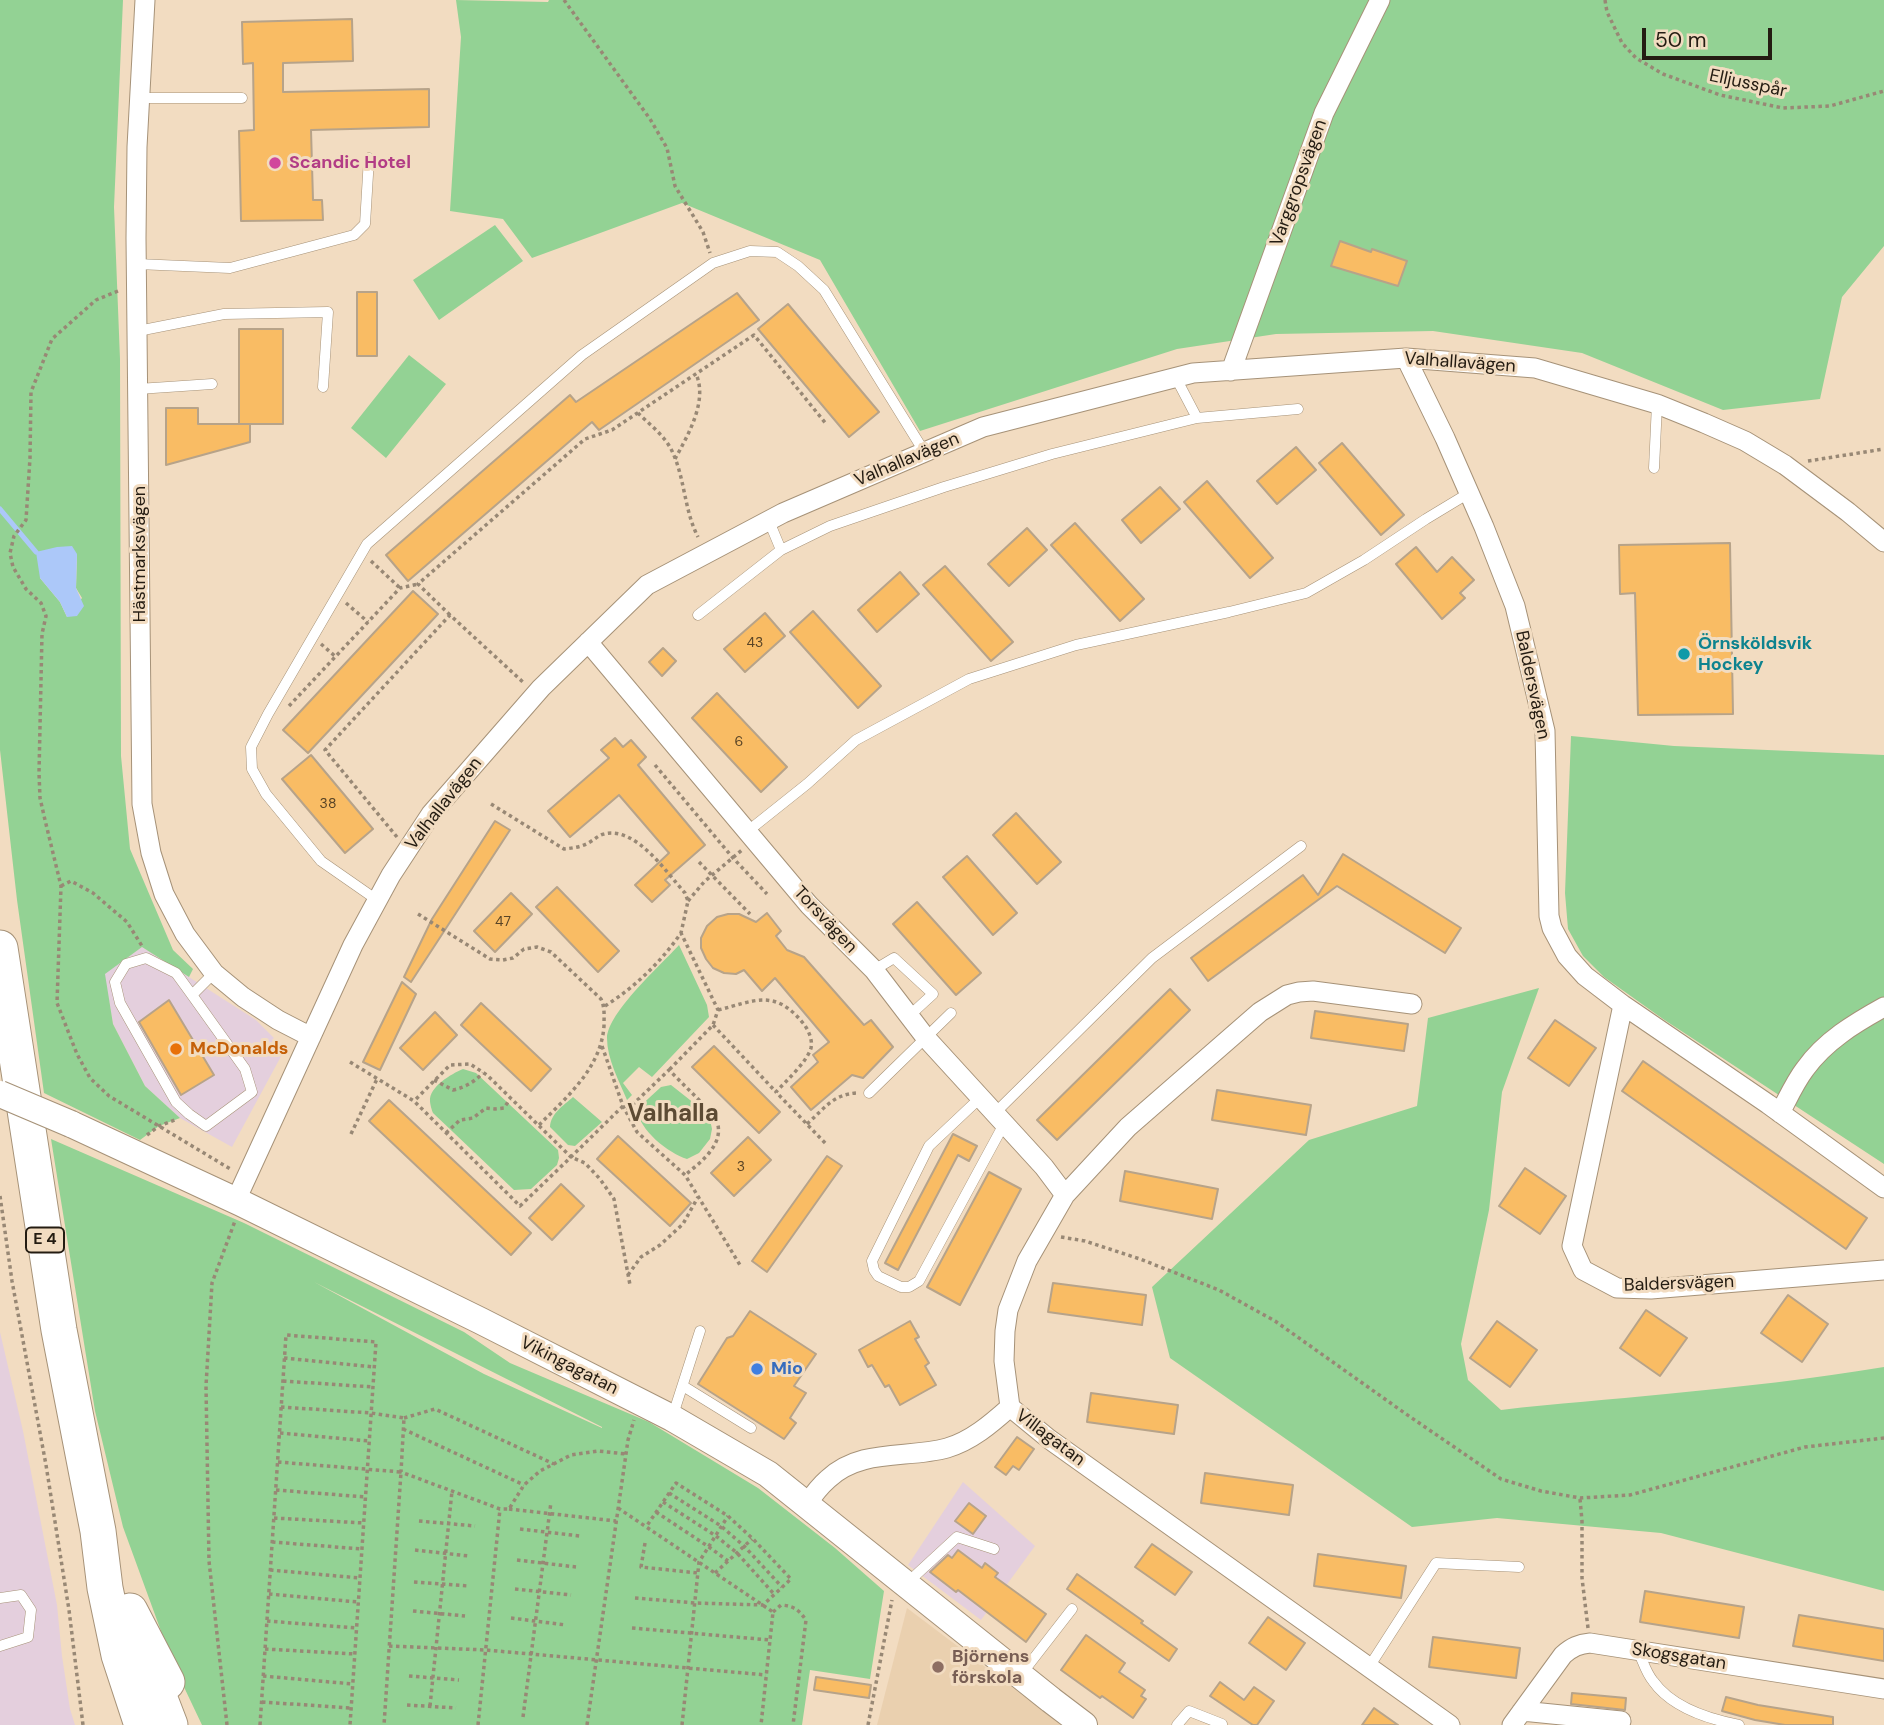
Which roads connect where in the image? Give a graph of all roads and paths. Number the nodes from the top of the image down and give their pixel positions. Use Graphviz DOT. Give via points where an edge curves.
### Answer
graph roads {
  1 [pos="145,0"];
  2 [pos="564,0"];
  3 [pos="1380,0"];
  4 [pos="1605,0"];
  5 [pos="1884,91"];
  6 [pos="139,98"];
  7 [pos="242,98"];
  8 [pos="369,158"];
  9 [pos="713,263"];
  10 [pos="137,274"];
  11 [pos="138,331"];
  12 [pos="1406,358"];
  13 [pos="1231,371"];
  14 [pos="696,374"];
  15 [pos="1176,378"];
  16 [pos="212,384"];
  17 [pos="323,387"];
  18 [pos="138,389"];
  19 [pos="1657,404"];
  20 [pos="1298,409"];
  21 [pos="638,413"];
  22 [pos="1197,418"];
  23 [pos="827,425"];
  24 [pos="1884,449"];
  25 [pos="925,453"];
  26 [pos="675,459"];
  27 [pos="1785,464"];
  28 [pos="1654,468"];
  29 [pos="1469,493"];
  30 [pos="769,521"];
  31 [pos="1884,542"];
  32 [pos="781,550"];
  33 [pos="362,552"];
  34 [pos="706,554"];
  35 [pos="418,583"];
  36 [pos="400,589"];
  37 [pos="337,595"];
  38 [pos="450,615"];
  39 [pos="698,615"];
  40 [pos="368,622"];
  41 [pos="588,642"];
  42 [pos="535,694"];
  43 [pos="262,724"];
  44 [pos="655,765"];
  45 [pos="491,804"];
  46 [pos="752,835"];
  47 [pos="1301,846"];
  48 [pos="408,850"];
  49 [pos="733,858"];
  50 [pos="699,862"];
  51 [pos="711,875"];
  52 [pos="61,886"];
  53 [pos="767,894"];
  54 [pos="377,900"];
  55 [pos="688,901"];
  56 [pos="418,914"];
  57 [pos="750,914"];
  58 [pos="681,933"];
  59 [pos="0,948"];
  60 [pos="146,958"];
  61 [pos="874,970"];
  62 [pos="214,973"];
  63 [pos="192,995"];
  64 [pos="1412,1004"];
  65 [pos="1623,1005"];
  66 [pos="604,1007"];
  67 [pos="1884,1007"];
  68 [pos="718,1010"];
  69 [pos="951,1013"];
  70 [pos="909,1016"];
  71 [pos="713,1025"];
  72 [pos="311,1037"];
  73 [pos="926,1038"];
  74 [pos="602,1046"];
  75 [pos="350,1062"];
  76 [pos="669,1070"];
  77 [pos="483,1073"];
  78 [pos="377,1079"];
  79 [pos="434,1080"];
  80 [pos="776,1092"];
  81 [pos="869,1093"];
  82 [pos="0,1094"];
  83 [pos="981,1097"];
  84 [pos="511,1098"];
  85 [pos="414,1101"];
  86 [pos="625,1108"];
  87 [pos="1780,1113"];
  88 [pos="189,1114"];
  89 [pos="1000,1118"];
  90 [pos="807,1124"];
  91 [pos="539,1125"];
  92 [pos="159,1126"];
  93 [pos="446,1132"];
  94 [pos="351,1134"];
  95 [pos="826,1144"];
  96 [pos="128,1151"];
  97 [pos="571,1157"];
  98 [pos="685,1175"];
  99 [pos="1884,1188"];
  100 [pos="241,1194"];
  101 [pos="1065,1195"];
  102 [pos="0,1196"];
  103 [pos="698,1197"];
  104 [pos="1041,1234"];
  105 [pos="740,1265"];
  106 [pos="1884,1270"];
  107 [pos="628,1275"];
  108 [pos="630,1285"];
  109 [pos="700,1331"];
  110 [pos="285,1358"];
  111 [pos="374,1367"];
  112 [pos="283,1381"];
  113 [pos="683,1386"];
  114 [pos="373,1387"];
  115 [pos="639,1401"];
  116 [pos="281,1407"];
  117 [pos="1010,1407"];
  118 [pos="371,1413"];
  119 [pos="404,1418"];
  120 [pos="672,1418"];
  121 [pos="751,1428"];
  122 [pos="403,1429"];
  123 [pos="279,1433"];
  124 [pos="1884,1438"];
  125 [pos="369,1441"];
  126 [pos="626,1454"];
  127 [pos="278,1462"];
  128 [pos="554,1464"];
  129 [pos="367,1469"];
  130 [pos="401,1472"];
  131 [pos="524,1485"];
  132 [pos="276,1490"];
  133 [pos="452,1491"];
  134 [pos="669,1493"];
  135 [pos="366,1497"];
  136 [pos="1580,1499"];
  137 [pos="551,1502"];
  138 [pos="663,1502"];
  139 [pos="807,1504"];
  140 [pos="618,1508"];
  141 [pos="500,1509"];
  142 [pos="509,1509"];
  143 [pos="549,1513"];
  144 [pos="656,1513"];
  145 [pos="728,1516"];
  146 [pos="274,1518"];
  147 [pos="419,1521"];
  148 [pos="616,1521"];
  149 [pos="364,1523"];
  150 [pos="448,1524"];
  151 [pos="475,1526"];
  152 [pos="721,1526"];
  153 [pos="646,1527"];
  154 [pos="520,1529"];
  155 [pos="98,1531"];
  156 [pos="547,1532"];
  157 [pos="580,1536"];
  158 [pos="716,1536"];
  159 [pos="752,1539"];
  160 [pos="272,1542"];
  161 [pos="645,1544"];
  162 [pos="709,1546"];
  163 [pos="744,1546"];
  164 [pos="362,1549"];
  165 [pos="994,1549"];
  166 [pos="415,1550"];
  167 [pos="445,1553"];
  168 [pos="737,1553"];
  169 [pos="469,1556"];
  170 [pos="517,1560"];
  171 [pos="728,1561"];
  172 [pos="699,1562"];
  173 [pos="543,1563"];
  174 [pos="576,1567"];
  175 [pos="1518,1567"];
  176 [pos="270,1570"];
  177 [pos="698,1573"];
  178 [pos="715,1573"];
  179 [pos="360,1578"];
  180 [pos="901,1581"];
  181 [pos="414,1582"];
  182 [pos="442,1584"];
  183 [pos="468,1586"];
  184 [pos="782,1587"];
  185 [pos="515,1589"];
  186 [pos="539,1592"];
  187 [pos="269,1594"];
  188 [pos="571,1595"];
  189 [pos="774,1595"];
  190 [pos="0,1598"];
  191 [pos="635,1598"];
  192 [pos="358,1602"];
  193 [pos="695,1603"];
  194 [pos="763,1605"];
  195 [pos="1072,1609"];
  196 [pos="130,1611"];
  197 [pos="413,1611"];
  198 [pos="772,1612"];
  199 [pos="439,1613"];
  200 [pos="465,1616"];
  201 [pos="511,1618"];
  202 [pos="267,1621"];
  203 [pos="535,1621"];
  204 [pos="566,1625"];
  205 [pos="356,1628"];
  206 [pos="632,1628"];
  207 [pos="692,1634"];
  208 [pos="770,1640"];
  209 [pos="1590,1643"];
  210 [pos="0,1646"];
  211 [pos="389,1646"];
  212 [pos="265,1648"];
  213 [pos="435,1648"];
  214 [pos="486,1650"];
  215 [pos="1638,1651"];
  216 [pos="355,1654"];
  217 [pos="531,1655"];
  218 [pos="596,1661"];
  219 [pos="1368,1667"];
  220 [pos="688,1668"];
  221 [pos="766,1675"];
  222 [pos="263,1676"];
  223 [pos="410,1676"];
  224 [pos="1020,1676"];
  225 [pos="433,1678"];
  226 [pos="459,1679"];
  227 [pos="353,1684"];
  228 [pos="1884,1689"];
  229 [pos="261,1702"];
  230 [pos="407,1704"];
  231 [pos="430,1706"];
  232 [pos="351,1709"];
  233 [pos="456,1709"];
  234 [pos="523,1717"];
  235 [pos="1517,1718"];
  236 [pos="1621,1721"];
  237 [pos="1222,1724"];
  238 [pos="83,1725"];
  239 [pos="142,1725"];
  240 [pos="170,1725"];
  241 [pos="190,1725"];
  242 [pos="227,1725"];
  243 [pos="260,1725"];
  244 [pos="350,1725"];
  245 [pos="384,1725"];
  246 [pos="478,1725"];
  247 [pos="587,1725"];
  248 [pos="682,1725"];
  249 [pos="761,1725"];
  250 [pos="793,1725"];
  251 [pos="867,1725"];
  252 [pos="1084,1725"];
  253 [pos="1177,1725"];
  254 [pos="1450,1725"];
  255 [pos="1740,1725"];
  1 -- 6 [label="street, Hästmarksvägen"];
  2 -- 9 [label="path" via="667,148 675,186 703,232"];
  3 -- 13 [label="street, Varggropsvägen" via="1324,113"];
  4 -- 5 [label="path, Elljusspår" via="1622,43 1636,58 1711,92 1783,108 1830,106"];
  6 -- 7 [label="lane"];
  6 -- 10 [label="street, Hästmarksvägen"];
  8 -- 10 [label="lane" via="365,223 354,235 230,268"];
  9 -- 25 [label="lane" via="750,251 777,252 798,266 824,290"];
  9 -- 33 [label="lane" via="582,355"];
  10 -- 11 [label="street, Hästmarksvägen"];
  10 -- 52 [label="path" via="96,300 52,339 31,391 26,520 14,536 10,553 13,567 46,616 40,798"];
  11 -- 17 [label="lane" via="224,314 328,312"];
  11 -- 18 [label="street, Hästmarksvägen"];
  12 -- 13 [label="street, Valhallavägen"];
  12 -- 19 [label="street, Valhallavägen" via="1535,368"];
  12 -- 29 [label="street, Baldersvägen"];
  13 -- 15 [label="street, Valhallavägen"];
  14 -- 21 [label="path"];
  14 -- 23 [label="path" via="754,335"];
  14 -- 26 [label="path" via="699,400"];
  15 -- 22 [label="lane"];
  15 -- 25 [label="street, Valhallavägen" via="984,428"];
  16 -- 18 [label="lane"];
  18 -- 62 [label="street, Hästmarksvägen" via="142,804 164,894 185,934"];
  19 -- 27 [label="street, Valhallavägen" via="1745,441"];
  19 -- 28 [label="lane"];
  20 -- 22 [label="lane"];
  21 -- 26 [label="path" via="666,441"];
  21 -- 35 [label="path" via="612,430 585,439"];
  22 -- 32 [label="lane" via="944,487 830,526"];
  24 -- 27 [label="path"];
  25 -- 30 [label="street, Valhallavägen"];
  26 -- 34 [label="path" via="691,524"];
  27 -- 31 [label="street, Valhallavägen"];
  29 -- 46 [label="lane" via="1306,593 1076,645 969,679 856,740"];
  29 -- 65 [label="street, Baldersvägen" via="1515,606 1545,731 1549,916 1567,956"];
  30 -- 32 [label="lane"];
  30 -- 34 [label="street, Valhallavägen"];
  32 -- 39 [label="lane"];
  33 -- 36 [label="path"];
  33 -- 37 [label="lane"];
  34 -- 41 [label="street, Valhallavägen" via="647,585"];
  35 -- 36 [label="path"];
  35 -- 38 [label="path"];
  36 -- 40 [label="path"];
  37 -- 40 [label="path"];
  37 -- 43 [label="lane"];
  38 -- 42 [label="path"];
  38 -- 48 [label="path" via="325,750"];
  40 -- 43 [label="path" via="278,718"];
  41 -- 42 [label="street, Valhallavägen"];
  41 -- 46 [label="street, Torsvägen"];
  42 -- 48 [label="street, Valhallavägen" via="431,814"];
  43 -- 54 [label="lane" via="251,747 252,769 266,794 324,864"];
  44 -- 49 [label="path"];
  45 -- 55 [label="path" via="564,849 602,834 625,835 640,843"];
  46 -- 49 [label="path"];
  46 -- 61 [label="street, Torsvägen" via="809,905"];
  47 -- 89 [label="lane" via="1152,958"];
  48 -- 54 [label="street, Valhallavägen"];
  49 -- 51 [label="path"];
  49 -- 53 [label="path"];
  50 -- 51 [label="path"];
  51 -- 55 [label="path"];
  51 -- 57 [label="path"];
  52 -- 60 [label="path" via="71,881 93,893 127,922"];
  52 -- 92 [label="path" via="58,1003 77,1055 90,1079 109,1096"];
  54 -- 72 [label="street, Valhallavägen"];
  55 -- 58 [label="path"];
  56 -- 66 [label="path" via="490,959 513,958 524,949 537,947 551,951"];
  58 -- 66 [label="path" via="626,993"];
  58 -- 68 [label="path"];
  59 -- 155 [label="highway, E 4" via="59,1330"];
  60 -- 63 [label="lane" via="176,973"];
  60 -- 88 [label="lane" via="126,964 115,982 120,1003 176,1102"];
  61 -- 70 [label="street, Torsvägen"];
  61 -- 70 [label="lane" via="894,958 933,994"];
  62 -- 63 [label="lane"];
  62 -- 72 [label="street, Hästmarksvägen" via="243,998"];
  63 -- 88 [label="lane" via="245,1069 252,1092 206,1126"];
  64 -- 101 [label="street, Villagatan" via="1313,991 1273,1002 1128,1128"];
  65 -- 87 [label="street, Baldersvägen"];
  65 -- 106 [label="street, Baldersvägen" via="1572,1246 1583,1270 1617,1288 1651,1289"];
  66 -- 74 [label="path"];
  67 -- 87 [label="street" via="1842,1033 1812,1060"];
  68 -- 71 [label="path"];
  68 -- 80 [label="path" via="756,999 771,1000 788,1008 805,1025 811,1047"];
  69 -- 73 [label="lane"];
  70 -- 73 [label="street, Torsvägen"];
  71 -- 76 [label="path"];
  71 -- 80 [label="path"];
  72 -- 100 [label="street, Valhallavägen"];
  73 -- 81 [label="lane"];
  73 -- 83 [label="street, Torsvägen"];
  74 -- 86 [label="path"];
  74 -- 91 [label="path" via="579,1085"];
  75 -- 78 [label="path"];
  76 -- 86 [label="path"];
  76 -- 98 [label="path" via="713,1114 720,1133 700,1163"];
  77 -- 79 [label="path" via="453,1090"];
  77 -- 79 [label="path" via="470,1064 450,1065"];
  77 -- 84 [label="path"];
  78 -- 85 [label="path"];
  78 -- 94 [label="path"];
  79 -- 85 [label="path"];
  80 -- 90 [label="path"];
  81 -- 90 [label="path" via="837,1097"];
  82 -- 96 [label="street, Vikingagatan, bridge"];
  83 -- 89 [label="street, Torsvägen"];
  83 -- 89 [label="lane" via="929,1146 872,1261 878,1276 901,1287 919,1281"];
  84 -- 91 [label="path"];
  84 -- 93 [label="path" via="504,1108 486,1108"];
  85 -- 93 [label="path"];
  86 -- 97 [label="path"];
  86 -- 98 [label="path" via="637,1132"];
  87 -- 99 [label="street, Baldersvägen"];
  88 -- 92 [label="path"];
  89 -- 101 [label="street, Torsvägen"];
  90 -- 95 [label="path"];
  91 -- 97 [label="path"];
  92 -- 96 [label="path"];
  92 -- 100 [label="path"];
  93 -- 97 [label="path" via="520,1206"];
  96 -- 100 [label="street, Vikingagatan"];
  97 -- 107 [label="path" via="585,1163 614,1199"];
  98 -- 103 [label="path"];
  100 -- 115 [label="street, Vikingagatan"];
  100 -- 242 [label="path" via="212,1283 206,1386 209,1561"];
  101 -- 104 [label="street, Villagatan"];
  102 -- 238 [label="path" via="51,1491"];
  103 -- 105 [label="path"];
  103 -- 107 [label="path" via="683,1224 641,1257"];
  104 -- 117 [label="street, Villagatan" via="1008,1310 1004,1362"];
  104 -- 136 [label="path" via="1085,1241 1219,1290 1275,1321 1500,1479"];
  107 -- 108 [label="path"];
  109 -- 113 [label="lane"];
  110 -- 111 [label="path"];
  110 -- 111 [label="path" via="286,1335 376,1342"];
  110 -- 112 [label="path"];
  111 -- 114 [label="path"];
  112 -- 114 [label="path"];
  112 -- 116 [label="path"];
  113 -- 120 [label="lane"];
  113 -- 121 [label="lane"];
  114 -- 118 [label="path"];
  115 -- 120 [label="street, Vikingagatan"];
  115 -- 126 [label="path"];
  116 -- 118 [label="path"];
  116 -- 123 [label="path"];
  117 -- 139 [label="street" via="966,1441 850,1465 827,1479"];
  117 -- 219 [label="street, Villagatan"];
  118 -- 119 [label="path"];
  118 -- 125 [label="path"];
  119 -- 122 [label="path"];
  119 -- 128 [label="path" via="435,1409"];
  120 -- 139 [label="street, Vikingagatan" via="768,1474"];
  122 -- 130 [label="path"];
  122 -- 131 [label="path"];
  123 -- 125 [label="path"];
  123 -- 127 [label="path"];
  124 -- 136 [label="path" via="1805,1447 1630,1495"];
  125 -- 129 [label="path"];
  126 -- 128 [label="path" via="598,1451 571,1455"];
  126 -- 140 [label="path"];
  127 -- 129 [label="path"];
  127 -- 132 [label="path"];
  128 -- 131 [label="path"];
  129 -- 130 [label="path"];
  129 -- 135 [label="path"];
  130 -- 133 [label="path"];
  130 -- 211 [label="path"];
  131 -- 142 [label="path"];
  132 -- 135 [label="path"];
  132 -- 146 [label="path"];
  133 -- 141 [label="path"];
  133 -- 150 [label="path"];
  134 -- 138 [label="path"];
  134 -- 145 [label="path" via="676,1483"];
  134 -- 152 [label="path"];
  135 -- 149 [label="path"];
  136 -- 209 [label="path"];
  137 -- 143 [label="path"];
  138 -- 144 [label="path"];
  138 -- 158 [label="path"];
  139 -- 180 [label="street, Vikingagatan"];
  140 -- 148 [label="path"];
  140 -- 153 [label="path"];
  141 -- 142 [label="path"];
  141 -- 214 [label="path"];
  142 -- 143 [label="path"];
  143 -- 148 [label="path"];
  143 -- 156 [label="path"];
  144 -- 153 [label="path"];
  144 -- 162 [label="path"];
  145 -- 152 [label="path"];
  145 -- 159 [label="path"];
  146 -- 149 [label="path"];
  146 -- 160 [label="path"];
  147 -- 150 [label="path"];
  148 -- 218 [label="path"];
  149 -- 164 [label="path"];
  150 -- 151 [label="path"];
  150 -- 167 [label="path"];
  152 -- 158 [label="path"];
  152 -- 163 [label="path"];
  153 -- 172 [label="path"];
  154 -- 156 [label="path"];
  155 -- 196 [label="highway, E 4"];
  155 -- 239 [label="highway, E 4" via="119,1655"];
  156 -- 157 [label="path"];
  156 -- 173 [label="path"];
  158 -- 162 [label="path"];
  158 -- 168 [label="path"];
  159 -- 163 [label="path"];
  159 -- 184 [label="path" via="790,1579"];
  160 -- 164 [label="path"];
  160 -- 176 [label="path"];
  161 -- 177 [label="path" via="641,1567"];
  162 -- 171 [label="path"];
  162 -- 172 [label="path"];
  163 -- 168 [label="path"];
  163 -- 184 [label="path"];
  164 -- 179 [label="path"];
  165 -- 180 [label="lane" via="957,1537"];
  166 -- 167 [label="path"];
  167 -- 169 [label="path"];
  167 -- 182 [label="path"];
  168 -- 171 [label="path"];
  168 -- 189 [label="path"];
  170 -- 173 [label="path"];
  171 -- 178 [label="path"];
  172 -- 177 [label="path"];
  172 -- 178 [label="path"];
  173 -- 174 [label="path"];
  173 -- 186 [label="path"];
  175 -- 219 [label="lane" via="1436,1563"];
  176 -- 179 [label="path"];
  176 -- 187 [label="path"];
  177 -- 193 [label="path"];
  178 -- 194 [label="path"];
  179 -- 192 [label="path"];
  180 -- 224 [label="street, Vikingagatan"];
  180 -- 251 [label="path"];
  181 -- 182 [label="path"];
  182 -- 183 [label="path"];
  182 -- 199 [label="path"];
  184 -- 189 [label="path"];
  185 -- 186 [label="path"];
  186 -- 188 [label="path"];
  186 -- 203 [label="path"];
  187 -- 192 [label="path"];
  187 -- 202 [label="path"];
  189 -- 194 [label="path"];
  190 -- 210 [label="lane" via="21,1595 31,1610 28,1637"];
  191 -- 193 [label="path"];
  192 -- 205 [label="path"];
  193 -- 194 [label="path"];
  193 -- 207 [label="path"];
  194 -- 198 [label="path"];
  195 -- 224 [label="lane"];
  196 -- 240 [label="highway, E 4"];
  196 -- 241 [label="highway"];
  197 -- 199 [label="path"];
  198 -- 208 [label="path"];
  198 -- 250 [label="path" via="781,1605 792,1606 806,1620"];
  199 -- 200 [label="path"];
  199 -- 213 [label="path"];
  201 -- 203 [label="path"];
  202 -- 205 [label="path"];
  202 -- 212 [label="path"];
  203 -- 204 [label="path"];
  203 -- 217 [label="path"];
  205 -- 216 [label="path"];
  206 -- 207 [label="path"];
  207 -- 208 [label="path"];
  207 -- 220 [label="path"];
  208 -- 221 [label="path"];
  209 -- 215 [label="street, Skogsgatan"];
  209 -- 235 [label="street" via="1563,1655"];
  211 -- 213 [label="path"];
  211 -- 245 [label="path"];
  212 -- 216 [label="path"];
  212 -- 222 [label="path"];
  213 -- 214 [label="path"];
  213 -- 225 [label="path"];
  214 -- 217 [label="path"];
  214 -- 246 [label="path"];
  215 -- 228 [label="street, Skogsgatan"];
  215 -- 255 [label="lane" via="1651,1680 1668,1698 1696,1713"];
  216 -- 227 [label="path"];
  217 -- 218 [label="path"];
  217 -- 234 [label="path"];
  218 -- 220 [label="path"];
  218 -- 247 [label="path"];
  219 -- 254 [label="street, Villagatan"];
  220 -- 221 [label="path"];
  220 -- 248 [label="path"];
  221 -- 249 [label="path"];
  222 -- 227 [label="path"];
  222 -- 229 [label="path"];
  223 -- 225 [label="path"];
  224 -- 252 [label="street, Vikingagatan"];
  225 -- 226 [label="path"];
  225 -- 231 [label="path"];
  227 -- 232 [label="path"];
  229 -- 232 [label="path"];
  229 -- 243 [label="path"];
  230 -- 231 [label="path"];
  231 -- 233 [label="path"];
  232 -- 244 [label="path"];
  235 -- 236 [label="street"];
  237 -- 253 [label="lane" via="1189,1711"];
}
